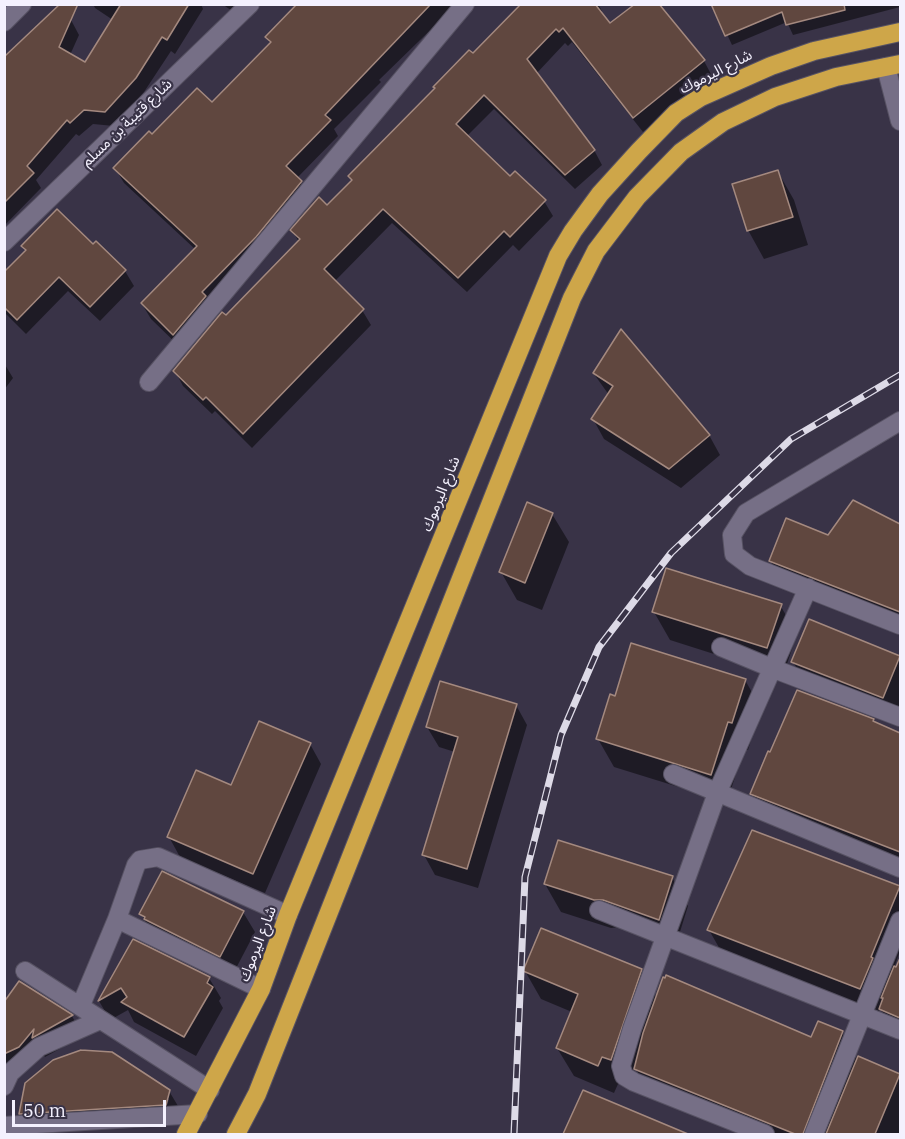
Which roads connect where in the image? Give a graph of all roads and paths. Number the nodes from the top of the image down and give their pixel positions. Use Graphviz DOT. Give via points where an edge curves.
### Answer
graph roads {
  1 [pos="22,4"];
  2 [pos="250,4"];
  3 [pos="465,4"];
  4 [pos="4,22"];
  5 [pos="900,32"];
  6 [pos="893,66"];
  7 [pos="900,122"];
  8 [pos="4,242"];
  9 [pos="149,382"];
  10 [pos="900,421"];
  11 [pos="808,588"];
  12 [pos="900,625"];
  13 [pos="721,647"];
  14 [pos="774,669"];
  15 [pos="900,717"];
  16 [pos="674,774"];
  17 [pos="717,793"];
  18 [pos="900,868"];
  19 [pos="599,910"];
  20 [pos="288,915"];
  21 [pos="117,919"];
  22 [pos="900,921"];
  23 [pos="666,938"];
  24 [pos="26,971"];
  25 [pos="261,989"];
  26 [pos="81,1005"];
  27 [pos="861,1015"];
  28 [pos="100,1020"];
  29 [pos="900,1030"];
  30 [pos="4,1086"];
  31 [pos="210,1090"];
  32 [pos="198,1114"];
  33 [pos="4,1126"];
  34 [pos="186,1134"];
  35 [pos="236,1134"];
  36 [pos="765,1134"];
  37 [pos="814,1134"];
  1 -- 4 [label="street"];
  2 -- 8 [label="street, شارع قتيبة بن مسلم"];
  3 -- 9 [label="street"];
  5 -- 20 [label="highway, شارع اليرموك" via="814,51 701,97 676,113 639,151 573,231 558,256"];
  6 -- 7 [label="street"];
  6 -- 35 [label="highway" via="836,77 775,97 723,122 681,152 638,197 596,251 572,298 257,1094"];
  10 -- 11 [label="street" via="746,513 732,535 734,554 750,566"];
  11 -- 12 [label="street"];
  11 -- 14 [label="street"];
  13 -- 14 [label="street"];
  14 -- 15 [label="street"];
  14 -- 17 [label="street"];
  16 -- 17 [label="street"];
  17 -- 18 [label="street"];
  17 -- 23 [label="street"];
  19 -- 23 [label="street"];
  20 -- 21 [label="street" via="158,857 148,857 136,865"];
  20 -- 25 [label="highway, شارع اليرموك"];
  21 -- 25 [label="street"];
  21 -- 26 [label="street"];
  22 -- 27 [label="street"];
  23 -- 27 [label="street"];
  23 -- 36 [label="street" via="632,1029 621,1066 624,1076"];
  24 -- 26 [label="street"];
  25 -- 31 [label="highway, شارع اليرموك"];
  26 -- 28 [label="street"];
  27 -- 29 [label="street"];
  27 -- 37 [label="street"];
  28 -- 30 [label="street" via="39,1047 10,1073"];
  28 -- 31 [label="street"];
  31 -- 32 [label="highway, شارع اليرموك"];
  32 -- 33 [label="street"];
  32 -- 34 [label="highway, شارع اليرموك"];
}
